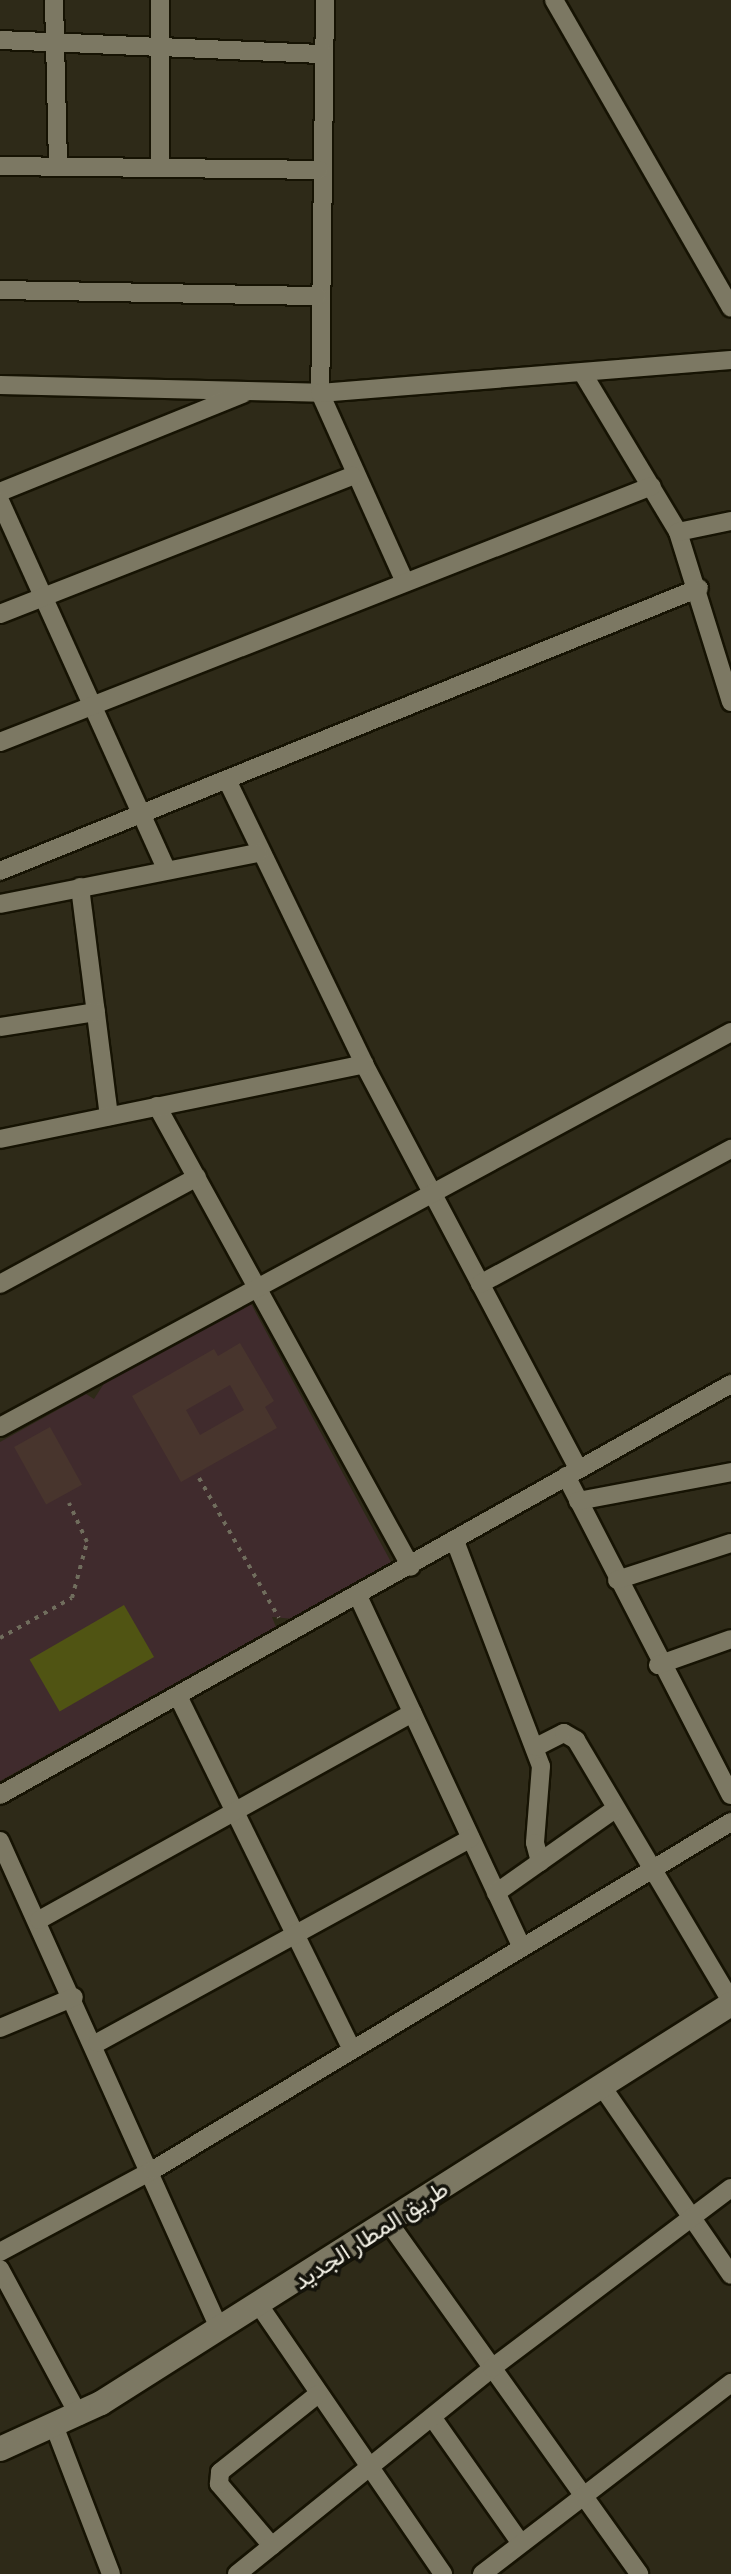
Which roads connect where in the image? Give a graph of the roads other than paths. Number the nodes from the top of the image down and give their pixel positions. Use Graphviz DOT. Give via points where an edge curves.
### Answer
graph roads {
  1 [pos="54,0"];
  2 [pos="160,0"];
  3 [pos="325,0"];
  4 [pos="554,0"];
  5 [pos="0,40"];
  6 [pos="55,43"];
  7 [pos="161,47"];
  8 [pos="324,54"];
  9 [pos="0,166"];
  10 [pos="58,166"];
  11 [pos="160,167"];
  12 [pos="319,170"];
  13 [pos="0,290"];
  14 [pos="317,296"];
  15 [pos="731,308"];
  16 [pos="731,360"];
  17 [pos="585,377"];
  18 [pos="0,385"];
  19 [pos="249,392"];
  20 [pos="320,393"];
  21 [pos="353,476"];
  22 [pos="652,486"];
  23 [pos="0,492"];
  24 [pos="0,501"];
  25 [pos="731,521"];
  26 [pos="678,532"];
  27 [pos="405,582"];
  28 [pos="699,588"];
  29 [pos="43,597"];
  30 [pos="0,614"];
  31 [pos="723,635"];
  32 [pos="731,702"];
  33 [pos="92,705"];
  34 [pos="0,742"];
  35 [pos="227,780"];
  36 [pos="142,816"];
  37 [pos="258,853"];
  38 [pos="166,869"];
  39 [pos="0,871"];
  40 [pos="80,887"];
  41 [pos="0,904"];
  42 [pos="96,1012"];
  43 [pos="0,1027"];
  44 [pos="731,1032"];
  45 [pos="364,1064"];
  46 [pos="157,1106"];
  47 [pos="109,1116"];
  48 [pos="0,1139"];
  49 [pos="731,1149"];
  50 [pos="197,1177"];
  51 [pos="433,1194"];
  52 [pos="0,1284"];
  53 [pos="480,1284"];
  54 [pos="258,1288"];
  55 [pos="731,1384"];
  56 [pos="0,1427"];
  57 [pos="572,1473"];
  58 [pos="728,1478"];
  59 [pos="578,1501"];
  60 [pos="455,1541"];
  61 [pos="731,1543"];
  62 [pos="411,1567"];
  63 [pos="617,1580"];
  64 [pos="358,1596"];
  65 [pos="731,1639"];
  66 [pos="658,1665"];
  67 [pos="178,1696"];
  68 [pos="413,1713"];
  69 [pos="536,1747"];
  70 [pos="0,1795"];
  71 [pos="731,1795"];
  72 [pos="615,1809"];
  73 [pos="235,1812"];
  74 [pos="731,1822"];
  75 [pos="471,1838"];
  76 [pos="0,1841"];
  77 [pos="540,1862"];
  78 [pos="653,1873"];
  79 [pos="496,1893"];
  80 [pos="39,1920"];
  81 [pos="295,1933"];
  82 [pos="521,1946"];
  83 [pos="74,1997"];
  84 [pos="731,2003"];
  85 [pos="0,2028"];
  86 [pos="97,2043"];
  87 [pos="351,2047"];
  88 [pos="601,2085"];
  89 [pos="153,2170"];
  90 [pos="731,2188"];
  91 [pos="689,2218"];
  92 [pos="389,2223"];
  93 [pos="0,2252"];
  94 [pos="0,2269"];
  95 [pos="731,2275"];
  96 [pos="259,2305"];
  97 [pos="220,2330"];
  98 [pos="492,2368"];
  99 [pos="731,2383"];
  100 [pos="318,2394"];
  101 [pos="79,2416"];
  102 [pos="432,2417"];
  103 [pos="55,2428"];
  104 [pos="0,2449"];
  105 [pos="368,2470"];
  106 [pos="581,2492"];
  107 [pos="520,2542"];
  108 [pos="272,2546"];
  109 [pos="484,2573"];
  110 [pos="111,2574"];
  111 [pos="237,2574"];
  112 [pos="443,2574"];
  113 [pos="639,2574"];
  1 -- 6 [label="street"];
  2 -- 7 [label="street"];
  3 -- 8 [label="street"];
  4 -- 15 [label="street"];
  5 -- 6 [label="street"];
  6 -- 7 [label="street"];
  6 -- 10 [label="street"];
  7 -- 8 [label="street"];
  7 -- 11 [label="street"];
  8 -- 12 [label="street"];
  9 -- 10 [label="street"];
  10 -- 11 [label="street"];
  11 -- 12 [label="street"];
  12 -- 14 [label="street"];
  13 -- 14 [label="street"];
  14 -- 20 [label="street"];
  16 -- 17 [label="street"];
  17 -- 20 [label="street"];
  17 -- 22 [label="street"];
  18 -- 19 [label="street"];
  19 -- 20 [label="street"];
  19 -- 23 [label="street"];
  20 -- 21 [label="street"];
  21 -- 27 [label="street"];
  21 -- 29 [label="street"];
  22 -- 26 [label="street"];
  22 -- 27 [label="street"];
  24 -- 29 [label="street"];
  25 -- 26 [label="street"];
  26 -- 28 [label="street"];
  27 -- 33 [label="street"];
  28 -- 31 [label="street"];
  28 -- 35 [label="street"];
  29 -- 30 [label="street"];
  29 -- 33 [label="street"];
  31 -- 32 [label="street"];
  33 -- 34 [label="street"];
  33 -- 36 [label="street"];
  35 -- 36 [label="street"];
  35 -- 37 [label="street"];
  36 -- 38 [label="street"];
  36 -- 39 [label="street"];
  37 -- 38 [label="street"];
  37 -- 45 [label="street"];
  38 -- 40 [label="street"];
  40 -- 41 [label="street"];
  40 -- 42 [label="street"];
  42 -- 43 [label="street"];
  42 -- 47 [label="street"];
  44 -- 51 [label="street"];
  45 -- 46 [label="street"];
  45 -- 51 [label="street"];
  46 -- 47 [label="street"];
  46 -- 50 [label="street"];
  47 -- 48 [label="street"];
  49 -- 53 [label="street"];
  50 -- 52 [label="street"];
  50 -- 54 [label="street"];
  51 -- 53 [label="street"];
  51 -- 54 [label="street"];
  53 -- 57 [label="street"];
  54 -- 56 [label="street"];
  54 -- 62 [label="street"];
  55 -- 57 [label="street"];
  57 -- 59 [label="street"];
  57 -- 60 [label="street"];
  58 -- 59 [label="street"];
  59 -- 63 [label="street"];
  60 -- 62 [label="street"];
  60 -- 69 [label="street"];
  61 -- 63 [label="street"];
  62 -- 64 [label="street"];
  63 -- 66 [label="street"];
  64 -- 67 [label="street"];
  64 -- 68 [label="street"];
  65 -- 66 [label="street"];
  66 -- 71 [label="street"];
  67 -- 70 [label="street"];
  67 -- 73 [label="street"];
  68 -- 73 [label="street"];
  68 -- 75 [label="street"];
  69 -- 72 [label="street" via="570,1734"];
  69 -- 77 [label="street" via="544,1778 535,1843"];
  72 -- 77 [label="street"];
  72 -- 78 [label="street"];
  73 -- 80 [label="street"];
  73 -- 81 [label="street"];
  74 -- 78 [label="street"];
  75 -- 79 [label="street"];
  75 -- 81 [label="street"];
  76 -- 80 [label="street"];
  77 -- 79 [label="street"];
  78 -- 82 [label="street"];
  78 -- 84 [label="street"];
  79 -- 82 [label="street"];
  80 -- 83 [label="street"];
  81 -- 86 [label="street"];
  81 -- 87 [label="street"];
  82 -- 87 [label="street"];
  83 -- 85 [label="street"];
  83 -- 86 [label="street"];
  84 -- 88 [label="street, طريق المطار الجديد"];
  86 -- 89 [label="street"];
  87 -- 89 [label="street"];
  88 -- 91 [label="street"];
  88 -- 92 [label="street, طريق المطار الجديد"];
  89 -- 93 [label="street"];
  89 -- 97 [label="street"];
  90 -- 91 [label="street"];
  91 -- 95 [label="street"];
  91 -- 98 [label="street"];
  92 -- 96 [label="street, طريق المطار الجديد"];
  92 -- 98 [label="street"];
  94 -- 101 [label="street"];
  96 -- 97 [label="street, طريق المطار الجديد"];
  96 -- 100 [label="street"];
  97 -- 101 [label="street, طريق المطار الجديد"];
  98 -- 102 [label="street"];
  98 -- 106 [label="street"];
  99 -- 106 [label="street"];
  100 -- 105 [label="street"];
  100 -- 108 [label="street" via="220,2472 219,2484"];
  101 -- 103 [label="street, طريق المطار الجديد"];
  102 -- 105 [label="street"];
  102 -- 107 [label="street"];
  103 -- 104 [label="street, طريق المطار الجديد"];
  103 -- 110 [label="street"];
  105 -- 108 [label="street"];
  105 -- 112 [label="street"];
  106 -- 107 [label="street"];
  106 -- 113 [label="street"];
  107 -- 109 [label="street"];
  108 -- 111 [label="street"];
}
